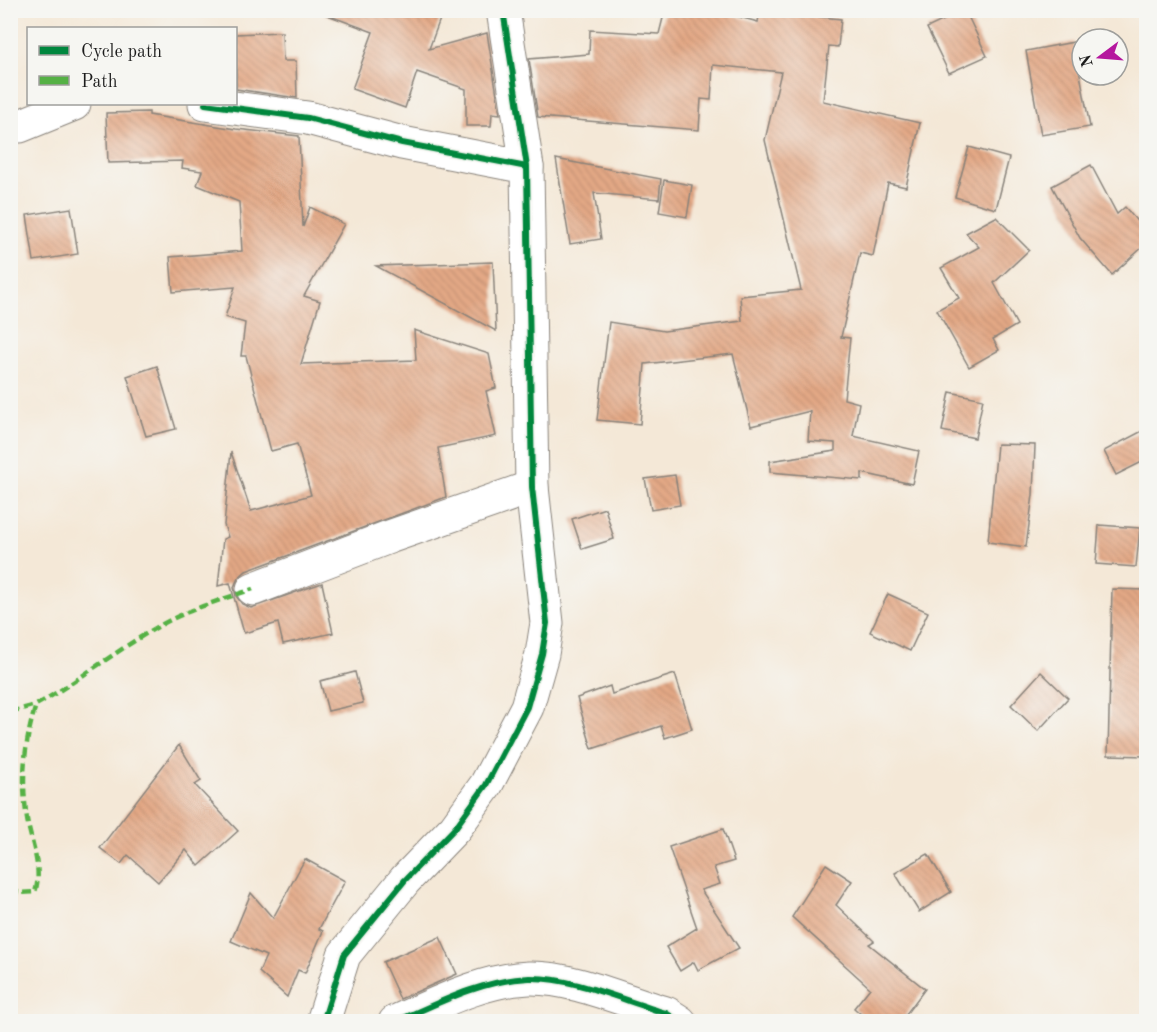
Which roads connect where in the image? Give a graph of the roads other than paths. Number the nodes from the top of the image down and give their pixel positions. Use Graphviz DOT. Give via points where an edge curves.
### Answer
graph roads {
  1 [pos="503,10"];
  2 [pos="72,105"];
  3 [pos="212,105"];
  4 [pos="20,126"];
  5 [pos="527,167"];
  6 [pos="532,487"];
  7 [pos="253,590"];
  8 [pos="323,1022"];
  9 [pos="395,1022"];
  10 [pos="680,1022"];
  1 -- 5 [label="street"];
  2 -- 4 [label="street"];
  3 -- 5 [label="street" via="308,118 402,143"];
  5 -- 6 [label="street"];
  6 -- 7 [label="street"];
  6 -- 8 [label="street" via="547,623 527,707 486,785 461,820 405,880 344,955"];
  9 -- 10 [label="street" via="475,988 530,978 571,983 666,1013"];
}
